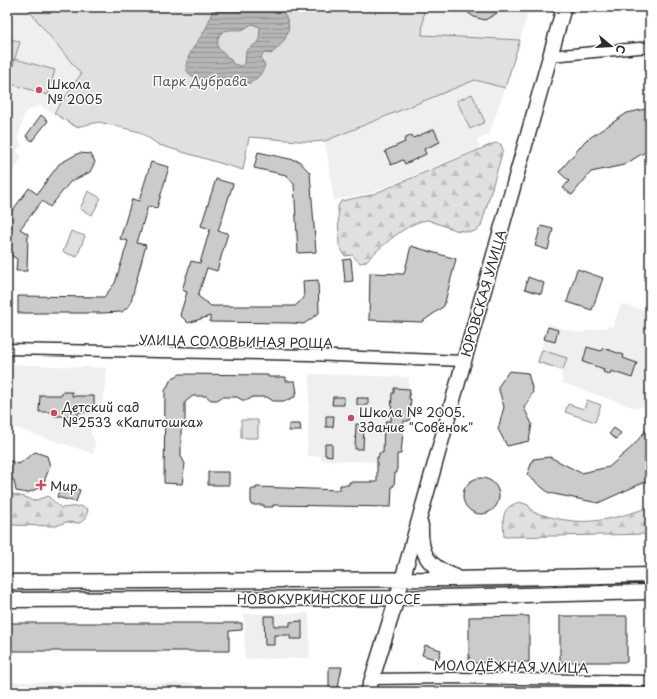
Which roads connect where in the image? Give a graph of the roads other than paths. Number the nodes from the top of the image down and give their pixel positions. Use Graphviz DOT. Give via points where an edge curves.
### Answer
graph roads {
  1 [pos="564,7"];
  2 [pos="650,47"];
  3 [pos="550,56"];
  4 [pos="7,349"];
  5 [pos="464,361"];
  6 [pos="421,509"];
  7 [pos="650,575"];
  8 [pos="402,578"];
  9 [pos="462,578"];
  10 [pos="7,582"];
  11 [pos="650,592"];
  12 [pos="397,598"];
  13 [pos="7,600"];
  14 [pos="650,681"];
  15 [pos="370,686"];
  1 -- 3 [label="main road, ЮРОВСКАЯ УЛИЦА"];
  2 -- 3 [label="street"];
  3 -- 5 [label="main road, ЮРОВСКАЯ УЛИЦА"];
  4 -- 5 [label="street, УЛИЦА СОЛОВЬИНАЯ РОЩА"];
  5 -- 6 [label="main road, ЮРОВСКАЯ УЛИЦА"];
  6 -- 8 [label="main road, ЮРОВСКАЯ УЛИЦА"];
  6 -- 9 [label="main road" via="422,543 427,559 438,570"];
  7 -- 9 [label="main road, НОВОКУРКИНСКОЕ ШОССЕ"];
  7 -- 11 [label="street" via="645,577 641,584"];
  8 -- 9 [label="main road, НОВОКУРКИНСКОЕ ШОССЕ"];
  8 -- 10 [label="main road, НОВОКУРКИНСКОЕ ШОССЕ"];
  8 -- 12 [label="main road, ЮРОВСКАЯ УЛИЦА"];
  11 -- 12 [label="main road, НОВОКУРКИНСКОЕ ШОССЕ"];
  12 -- 13 [label="main road, НОВОКУРКИНСКОЕ ШОССЕ"];
  12 -- 15 [label="main road, ЮРОВСКАЯ УЛИЦА"];
  14 -- 15 [label="street, МОЛОДЁЖНАЯ УЛИЦА" via="456,678"];
}
